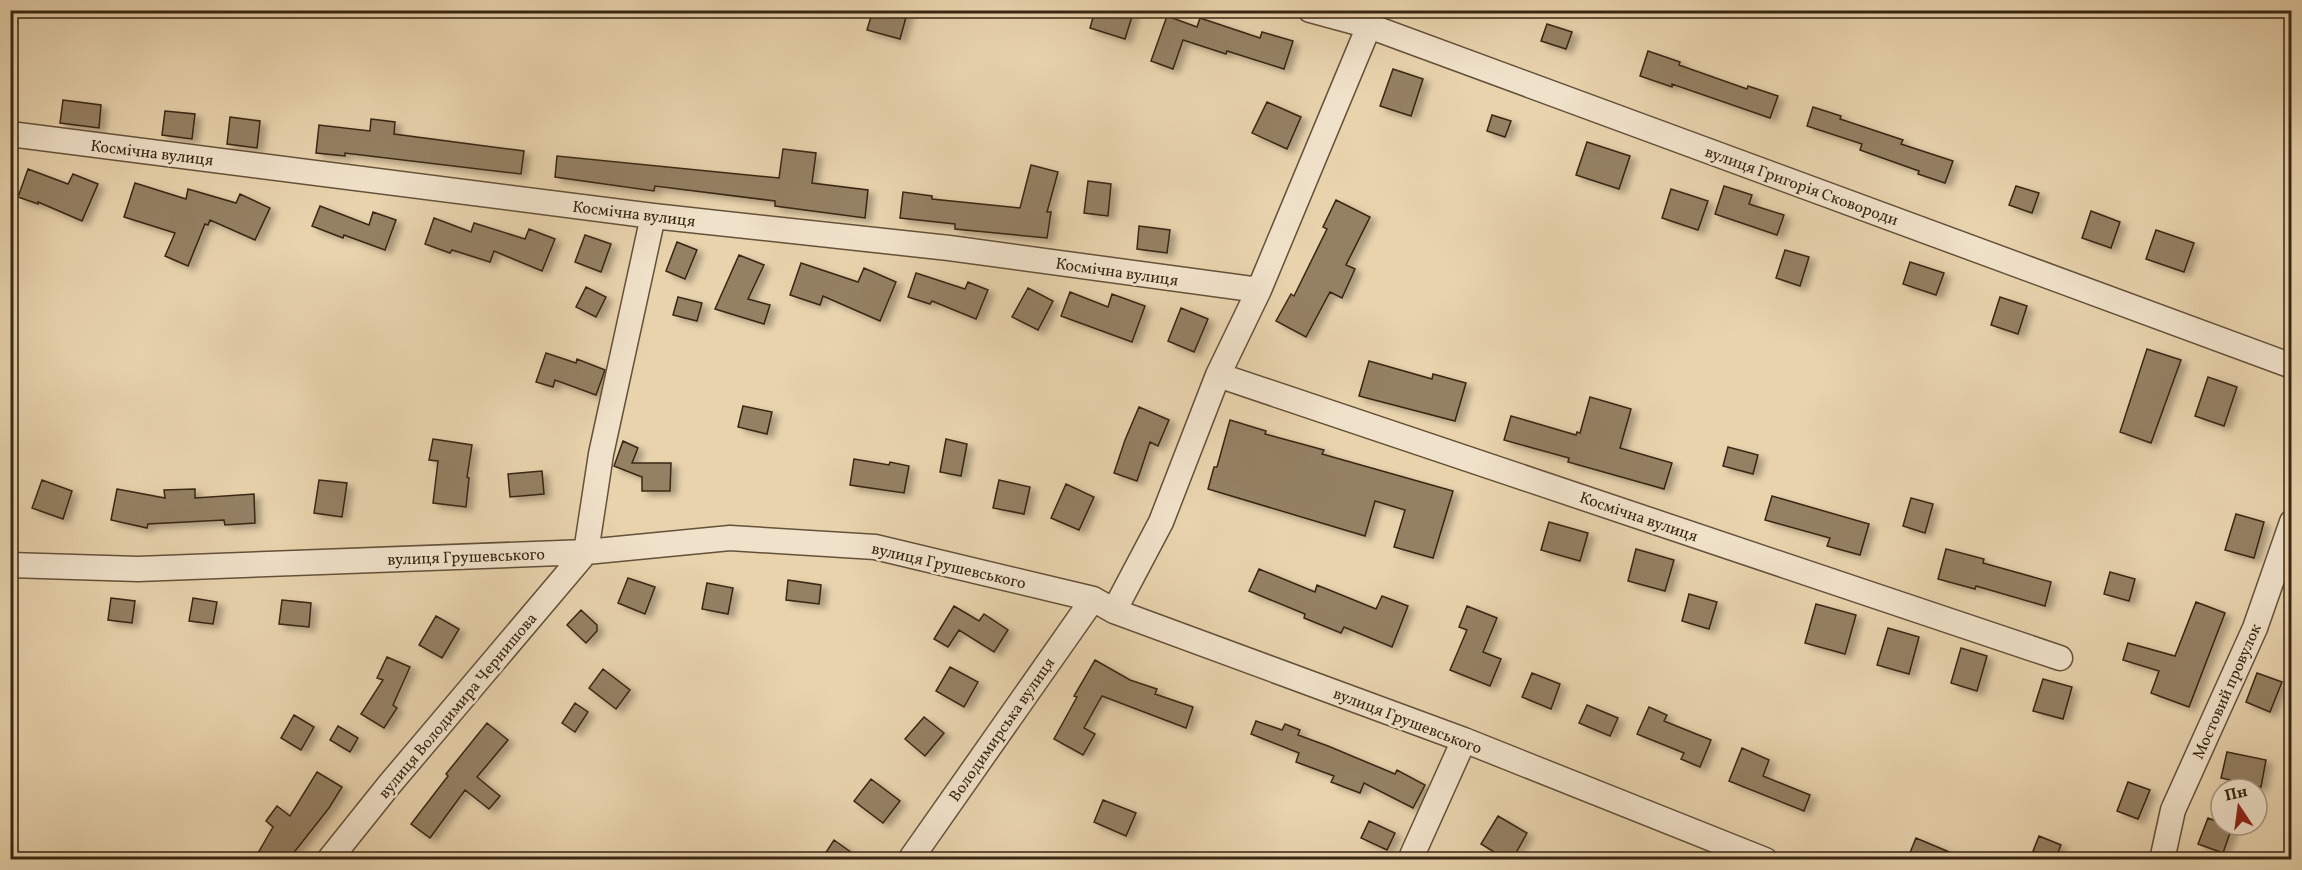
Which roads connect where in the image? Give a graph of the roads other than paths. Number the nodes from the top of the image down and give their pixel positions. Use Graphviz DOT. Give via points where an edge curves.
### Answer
graph roads {
  1 [pos="1310,10"];
  2 [pos="1370,18"];
  3 [pos="10,134"];
  4 [pos="653,216"];
  5 [pos="1258,290"];
  6 [pos="2292,366"];
  7 [pos="1218,375"];
  8 [pos="2292,522"];
  9 [pos="586,552"];
  10 [pos="10,565"];
  11 [pos="1093,599"];
  12 [pos="1114,611"];
  13 [pos="2060,658"];
  14 [pos="1464,740"];
  15 [pos="329,860"];
  16 [pos="910,860"];
  17 [pos="1410,860"];
  18 [pos="1765,860"];
  19 [pos="2162,860"];
  1 -- 2 [label="street, вулиця Григорія Сковороди"];
  2 -- 5 [label="street"];
  2 -- 6 [label="street, вулиця Григорія Сковороди"];
  3 -- 4 [label="street, Космічна вулиця"];
  4 -- 5 [label="street, Космічна вулиця" via="949,248"];
  4 -- 9 [label="street" via="601,454"];
  5 -- 7 [label="street"];
  7 -- 12 [label="street" via="1161,522"];
  7 -- 13 [label="street, Космічна вулиця"];
  8 -- 19 [label="street, Мостовий провулок" via="2255,627 2173,810"];
  9 -- 10 [label="street, вулиця Грушевського" via="138,569"];
  9 -- 11 [label="street, вулиця Грушевського" via="730,537 875,547"];
  9 -- 15 [label="street, вулиця Володимира Чернишова"];
  11 -- 12 [label="street, вулиця Грушевського"];
  11 -- 16 [label="street, Володимирська вулиця"];
  12 -- 14 [label="street, вулиця Грушевського"];
  14 -- 17 [label="street"];
  14 -- 18 [label="street, вулиця Грушевського"];
}
